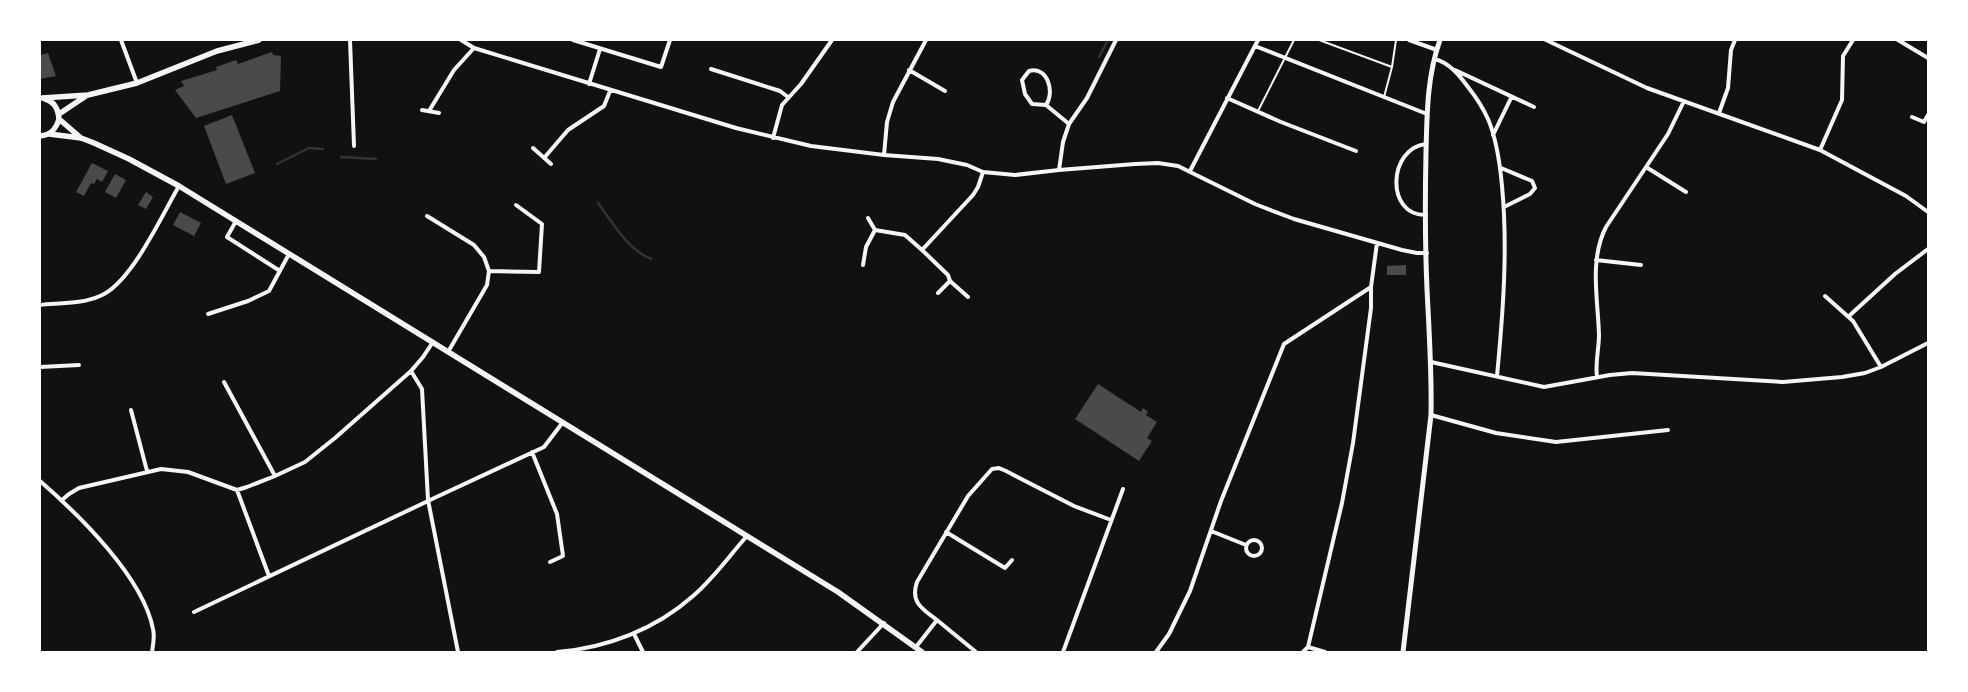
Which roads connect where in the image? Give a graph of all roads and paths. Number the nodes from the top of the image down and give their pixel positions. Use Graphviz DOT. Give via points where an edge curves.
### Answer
graph roads {
  1 [pos="121,40"];
  2 [pos="258,40"];
  3 [pos="350,40"];
  4 [pos="461,40"];
  5 [pos="574,40"];
  6 [pos="670,40"];
  7 [pos="832,40"];
  8 [pos="926,40"];
  9 [pos="1116,40"];
  10 [pos="1258,40"];
  11 [pos="1294,40"];
  12 [pos="1319,40"];
  13 [pos="1396,40"];
  14 [pos="1409,40"];
  15 [pos="1440,40"];
  16 [pos="1546,40"];
  17 [pos="1735,40"];
  18 [pos="1853,40"];
  19 [pos="1898,40"];
  20 [pos="1255,46"];
  21 [pos="474,48"];
  22 [pos="600,49"];
  23 [pos="1436,50"];
  24 [pos="1285,58"];
  25 [pos="1928,58"];
  26 [pos="1434,59"];
  27 [pos="1392,67"];
  28 [pos="711,69"];
  29 [pos="1452,69"];
  30 [pos="909,70"];
  31 [pos="137,83"];
  32 [pos="590,84"];
  33 [pos="610,91"];
  34 [pos="945,91"];
  35 [pos="88,95"];
  36 [pos="788,97"];
  37 [pos="1384,97"];
  38 [pos="41,98"];
  39 [pos="1227,98"];
  40 [pos="1511,98"];
  41 [pos="1684,101"];
  42 [pos="1046,105"];
  43 [pos="1534,107"];
  44 [pos="422,110"];
  45 [pos="429,111"];
  46 [pos="1257,112"];
  47 [pos="439,113"];
  48 [pos="1719,113"];
  49 [pos="1427,114"];
  50 [pos="1928,115"];
  51 [pos="59,117"];
  52 [pos="1912,117"];
  53 [pos="1069,124"];
  54 [pos="49,134"];
  55 [pos="1493,135"];
  56 [pos="40,136"];
  57 [pos="81,138"];
  58 [pos="773,138"];
  59 [pos="1426,144"];
  60 [pos="354,146"];
  61 [pos="533,148"];
  62 [pos="1820,150"];
  63 [pos="1356,151"];
  64 [pos="884,155"];
  65 [pos="544,158"];
  66 [pos="551,164"];
  67 [pos="1501,168"];
  68 [pos="1646,168"];
  69 [pos="1059,170"];
  70 [pos="1190,170"];
  71 [pos="983,172"];
  72 [pos="179,186"];
  73 [pos="1686,192"];
  74 [pos="516,205"];
  75 [pos="1504,207"];
  76 [pos="1928,212"];
  77 [pos="1426,215"];
  78 [pos="427,216"];
  79 [pos="868,218"];
  80 [pos="236,221"];
  81 [pos="875,230"];
  82 [pos="1377,243"];
  83 [pos="1928,249"];
  84 [pos="922,250"];
  85 [pos="1426,253"];
  86 [pos="289,254"];
  87 [pos="1596,260"];
  88 [pos="863,265"];
  89 [pos="1641,265"];
  90 [pos="280,271"];
  91 [pos="489,271"];
  92 [pos="950,281"];
  93 [pos="1371,287"];
  94 [pos="938,293"];
  95 [pos="1825,296"];
  96 [pos="968,297"];
  97 [pos="40,305"];
  98 [pos="208,314"];
  99 [pos="1849,316"];
  100 [pos="433,342"];
  101 [pos="1928,343"];
  102 [pos="448,352"];
  103 [pos="1431,362"];
  104 [pos="79,365"];
  105 [pos="40,367"];
  106 [pos="1881,367"];
  107 [pos="411,371"];
  108 [pos="1497,376"];
  109 [pos="1598,377"];
  110 [pos="224,382"];
  111 [pos="131,410"];
  112 [pos="1431,414"];
  113 [pos="563,422"];
  114 [pos="1668,430"];
  115 [pos="532,452"];
  116 [pos="147,471"];
  117 [pos="275,476"];
  118 [pos="40,481"];
  119 [pos="1123,489"];
  120 [pos="237,490"];
  121 [pos="62,500"];
  122 [pos="429,500"];
  123 [pos="1111,520"];
  124 [pos="1210,531"];
  125 [pos="946,532"];
  126 [pos="747,536"];
  127 [pos="1246,545"];
  128 [pos="1012,560"];
  129 [pos="550,562"];
  130 [pos="269,576"];
  131 [pos="194,612"];
  132 [pos="936,620"];
  133 [pos="884,623"];
  134 [pos="634,634"];
  135 [pos="916,647"];
  136 [pos="1308,647"];
  137 [pos="152,652"];
  138 [pos="458,652"];
  139 [pos="557,652"];
  140 [pos="643,652"];
  141 [pos="857,652"];
  142 [pos="922,652"];
  143 [pos="976,652"];
  144 [pos="1063,652"];
  145 [pos="1156,652"];
  146 [pos="1303,652"];
  147 [pos="1325,652"];
  148 [pos="1403,652"];
  1 -- 31 [label="street"];
  2 -- 31 [label="main road" via="217,51"];
  3 -- 60 [label="street"];
  4 -- 21 [label="street"];
  5 -- 22 [label="street"];
  6 -- 22 [label="street" via="661,67"];
  7 -- 36 [label="street"];
  8 -- 30 [label="street"];
  9 -- 53 [label="street" via="1087,98"];
  10 -- 20 [label="street"];
  11 -- 24 [label="lane"];
  12 -- 27 [label="lane"];
  13 -- 27 [label="lane"];
  14 -- 23 [label="street"];
  15 -- 23 [label="main road"];
  16 -- 41 [label="street" via="1647,88"];
  17 -- 48 [label="street" via="1731,50 1728,88"];
  18 -- 62 [label="street" via="1843,56 1842,100"];
  19 -- 25 [label="street"];
  20 -- 24 [label="street"];
  20 -- 39 [label="street"];
  21 -- 32 [label="street"];
  21 -- 45 [label="street" via="454,70"];
  22 -- 32 [label="street"];
  23 -- 26 [label="main road"];
  24 -- 37 [label="street"];
  24 -- 46 [label="lane"];
  26 -- 29 [label="street"];
  26 -- 49 [label="main road"];
  27 -- 37 [label="lane"];
  28 -- 36 [label="street" via="780,91"];
  29 -- 40 [label="street"];
  29 -- 55 [label="street" via="1480,104"];
  30 -- 34 [label="street"];
  30 -- 64 [label="street" via="889,113"];
  31 -- 35 [label="main road"];
  32 -- 33 [label="street"];
  33 -- 58 [label="street"];
  33 -- 65 [label="street" via="604,106 568,130"];
  35 -- 38 [label="main road"];
  35 -- 51 [label="main road"];
  36 -- 58 [label="street" via="780,110"];
  37 -- 49 [label="street"];
  38 -- 51 [label="main road" via="53,103"];
  39 -- 46 [label="street"];
  39 -- 70 [label="street"];
  40 -- 43 [label="street"];
  40 -- 55 [label="street"];
  41 -- 48 [label="street"];
  41 -- 68 [label="street"];
  42 -- 42 [label="street" via="1051,93 1046,78 1038,70 1030,71 1022,80 1025,94 1032,104"];
  42 -- 53 [label="street"];
  44 -- 45 [label="street"];
  45 -- 47 [label="street"];
  46 -- 63 [label="street"];
  48 -- 62 [label="street"];
  49 -- 59 [label="main road"];
  50 -- 52 [label="street" via="1924,122"];
  51 -- 54 [label="main road" via="54,131"];
  51 -- 57 [label="main road"];
  53 -- 69 [label="street"];
  54 -- 56 [label="main road"];
  54 -- 57 [label="main road"];
  55 -- 67 [label="street"];
  57 -- 72 [label="main road"];
  58 -- 64 [label="street"];
  59 -- 77 [label="main road"];
  59 -- 77 [label="street" via="1403,159 1396,182 1397,196 1406,207 1419,215"];
  61 -- 65 [label="street"];
  62 -- 76 [label="street" via="1906,196"];
  64 -- 71 [label="street" via="938,159"];
  65 -- 66 [label="street"];
  67 -- 75 [label="street"];
  67 -- 75 [label="street" via="1532,182 1535,188 1530,194"];
  68 -- 73 [label="street"];
  68 -- 87 [label="street" via="1606,228 1599,241"];
  69 -- 70 [label="street" via="1158,163"];
  69 -- 71 [label="street" via="1015,175"];
  70 -- 82 [label="street" via="1255,204"];
  71 -- 84 [label="street" via="977,191"];
  72 -- 80 [label="main road"];
  72 -- 97 [label="street" via="144,248 113,289 92,299"];
  74 -- 91 [label="street" via="542,224 539,272"];
  75 -- 108 [label="street" via="1503,309"];
  77 -- 85 [label="main road"];
  78 -- 91 [label="street" via="474,244"];
  79 -- 81 [label="street"];
  80 -- 86 [label="main road"];
  80 -- 90 [label="street" via="227,237"];
  81 -- 84 [label="street" via="904,235"];
  81 -- 88 [label="street" via="866,247"];
  82 -- 85 [label="street"];
  82 -- 93 [label="street"];
  83 -- 99 [label="street"];
  84 -- 92 [label="street" via="948,275"];
  85 -- 103 [label="main road"];
  86 -- 90 [label="street"];
  86 -- 100 [label="main road"];
  87 -- 89 [label="street"];
  87 -- 109 [label="street"];
  90 -- 98 [label="street" via="269,291"];
  91 -- 102 [label="street" via="487,284"];
  92 -- 94 [label="street"];
  92 -- 96 [label="street"];
  93 -- 124 [label="street" via="1284,344"];
  93 -- 136 [label="street" via="1372,308 1350,460"];
  95 -- 99 [label="street"];
  99 -- 106 [label="street"];
  100 -- 102 [label="main road"];
  100 -- 107 [label="street"];
  101 -- 106 [label="street"];
  102 -- 113 [label="main road"];
  103 -- 108 [label="street"];
  103 -- 112 [label="main road"];
  104 -- 105 [label="street"];
  106 -- 109 [label="street" via="1842,377 1783,382 1632,373"];
  107 -- 117 [label="street" via="316,455"];
  107 -- 122 [label="street" via="422,389"];
  108 -- 109 [label="street" via="1544,387"];
  110 -- 117 [label="street"];
  111 -- 116 [label="street"];
  112 -- 114 [label="street" via="1496,434 1556,442"];
  112 -- 148 [label="main road"];
  113 -- 115 [label="street" via="544,447"];
  113 -- 126 [label="main road"];
  115 -- 122 [label="street"];
  115 -- 129 [label="street" via="557,514 563,556"];
  116 -- 120 [label="street" via="188,472"];
  116 -- 121 [label="street" via="79,488"];
  117 -- 120 [label="street"];
  118 -- 121 [label="street"];
  119 -- 123 [label="street"];
  120 -- 130 [label="street"];
  121 -- 137 [label="street" via="119,562 137,589 154,630"];
  122 -- 130 [label="street"];
  122 -- 138 [label="street"];
  123 -- 125 [label="street" via="1074,506 999,468 992,469 968,496"];
  123 -- 144 [label="street"];
  124 -- 127 [label="street"];
  124 -- 145 [label="street" via="1190,592"];
  125 -- 128 [label="street" via="1004,568"];
  125 -- 132 [label="street" via="914,591 922,608"];
  126 -- 133 [label="main road"];
  126 -- 134 [label="street" via="692,597"];
  127 -- 127 [label="street" via="1257,540 1262,550 1256,556 1250,555"];
  130 -- 131 [label="street"];
  132 -- 135 [label="street"];
  132 -- 143 [label="street"];
  133 -- 135 [label="main road"];
  133 -- 141 [label="street"];
  134 -- 139 [label="street" via="601,647"];
  134 -- 140 [label="street"];
  135 -- 142 [label="main road"];
  136 -- 146 [label="street"];
  136 -- 147 [label="street"];
}
